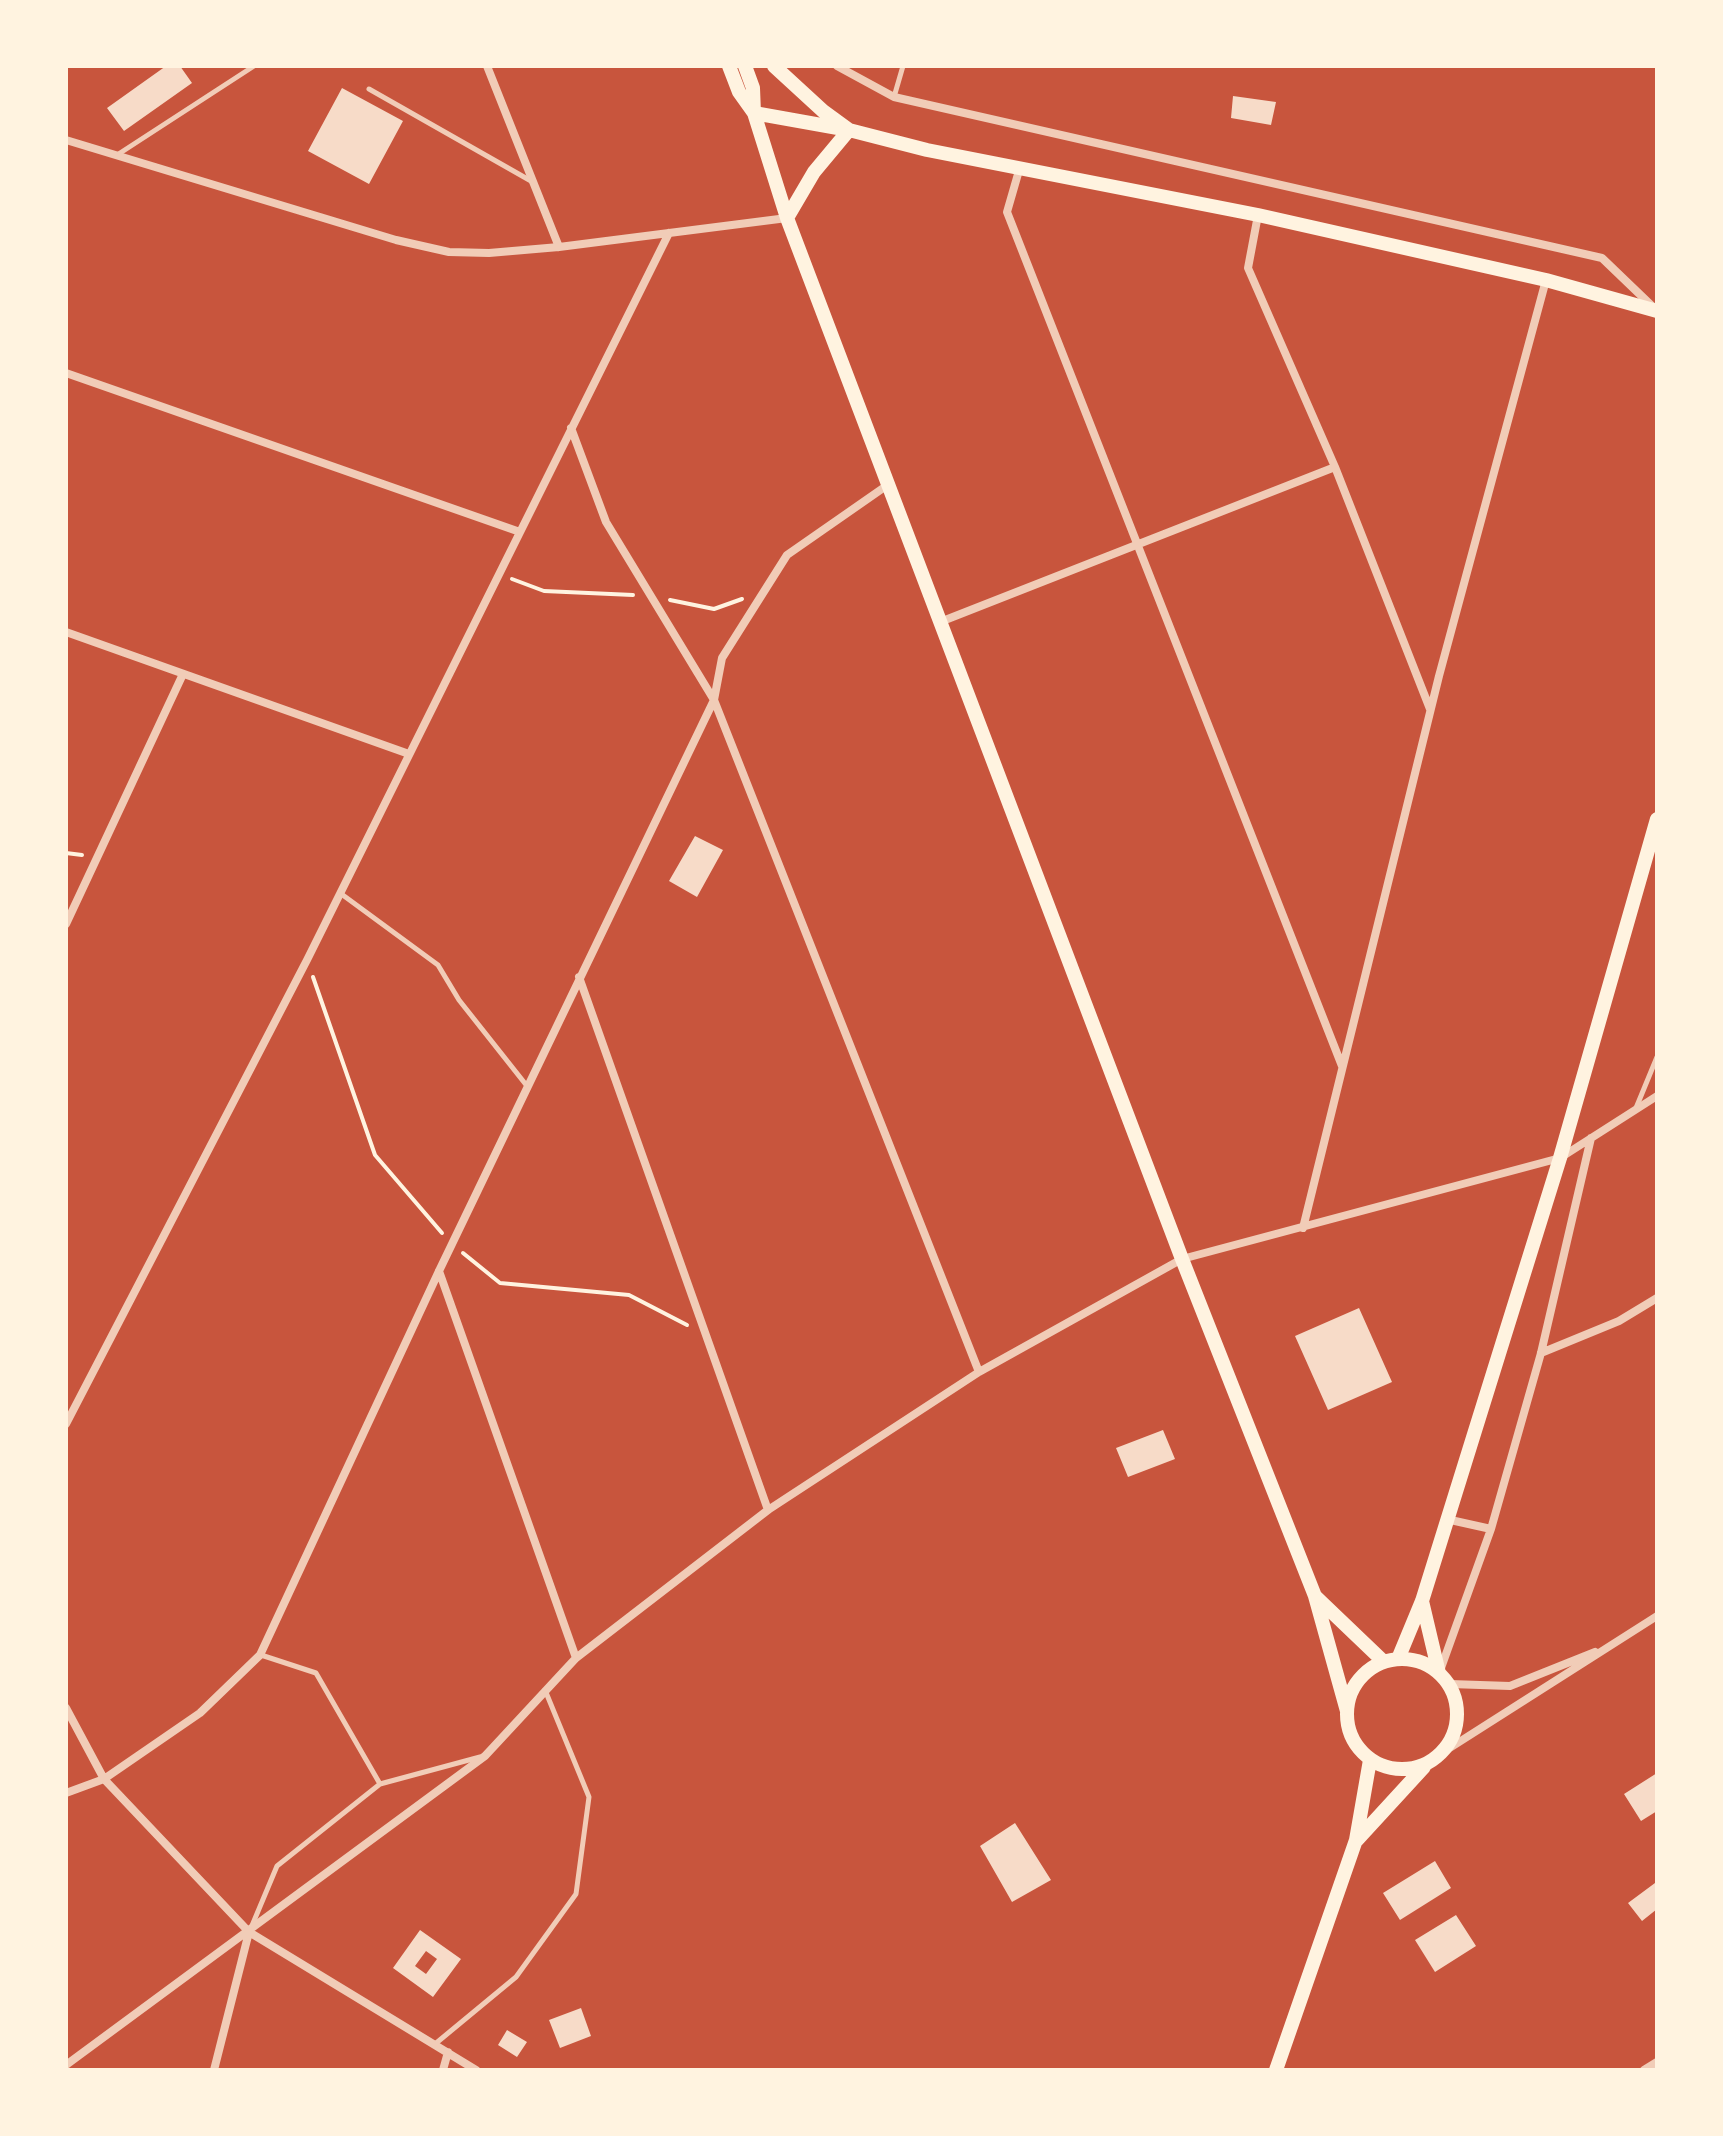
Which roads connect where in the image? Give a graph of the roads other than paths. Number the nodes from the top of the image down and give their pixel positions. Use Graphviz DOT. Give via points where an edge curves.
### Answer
graph roads {
  1 [pos="254,66"];
  2 [pos="487,66"];
  3 [pos="729,66"];
  4 [pos="745,66"];
  5 [pos="774,66"];
  6 [pos="837,66"];
  7 [pos="903,66"];
  8 [pos="369,89"];
  9 [pos="894,97"];
  10 [pos="754,113"];
  11 [pos="849,130"];
  12 [pos="66,140"];
  13 [pos="116,155"];
  14 [pos="1020,167"];
  15 [pos="534,183"];
  16 [pos="1258,215"];
  17 [pos="787,218"];
  18 [pos="669,233"];
  19 [pos="559,247"];
  20 [pos="1546,280"];
  21 [pos="1657,311"];
  22 [pos="66,373"];
  23 [pos="571,428"];
  24 [pos="1335,467"];
  25 [pos="889,484"];
  26 [pos="520,532"];
  27 [pos="1138,545"];
  28 [pos="940,622"];
  29 [pos="66,632"];
  30 [pos="183,674"];
  31 [pos="714,700"];
  32 [pos="1431,710"];
  33 [pos="409,754"];
  34 [pos="1657,819"];
  35 [pos="340,893"];
  36 [pos="66,924"];
  37 [pos="579,977"];
  38 [pos="1657,1057"];
  39 [pos="1343,1066"];
  40 [pos="528,1086"];
  41 [pos="1657,1096"];
  42 [pos="1634,1111"];
  43 [pos="1591,1138"];
  44 [pos="1560,1158"];
  45 [pos="1303,1228"];
  46 [pos="1182,1259"];
  47 [pos="439,1271"];
  48 [pos="1657,1298"];
  49 [pos="1541,1353"];
  50 [pos="979,1372"];
  51 [pos="66,1424"];
  52 [pos="768,1510"];
  53 [pos="1446,1519"];
  54 [pos="1491,1529"];
  55 [pos="1315,1596"];
  56 [pos="1422,1601"];
  57 [pos="1657,1616"];
  58 [pos="1614,1644"];
  59 [pos="260,1655"];
  60 [pos="576,1658"];
  61 [pos="1391,1660"];
  62 [pos="1444,1678"];
  63 [pos="545,1689"];
  64 [pos="66,1708"];
  65 [pos="1347,1711"];
  66 [pos="1445,1751"];
  67 [pos="485,1756"];
  68 [pos="1370,1760"];
  69 [pos="1425,1765"];
  70 [pos="104,1779"];
  71 [pos="380,1784"];
  72 [pos="66,1793"];
  73 [pos="1356,1840"];
  74 [pos="249,1932"];
  75 [pos="435,2044"];
  76 [pos="448,2052"];
  77 [pos="1657,2062"];
  78 [pos="66,2065"];
  79 [pos="214,2070"];
  80 [pos="443,2070"];
  81 [pos="476,2070"];
  82 [pos="1276,2070"];
  83 [pos="1644,2070"];
  1 -- 13 [label="lane"];
  2 -- 15 [label="street"];
  3 -- 10 [label="main road"];
  4 -- 10 [label="main road"];
  5 -- 11 [label="main road"];
  6 -- 9 [label="street"];
  7 -- 9 [label="lane"];
  8 -- 15 [label="lane"];
  9 -- 21 [label="street" via="1602,258"];
  10 -- 11 [label="main road"];
  10 -- 17 [label="main road"];
  11 -- 14 [label="main road"];
  11 -- 17 [label="main road" via="814,172"];
  12 -- 13 [label="street"];
  13 -- 19 [label="street" via="449,252"];
  14 -- 16 [label="main road"];
  14 -- 27 [label="street" via="1007,212"];
  15 -- 19 [label="street"];
  16 -- 20 [label="main road"];
  16 -- 24 [label="street" via="1248,268"];
  17 -- 18 [label="street"];
  17 -- 25 [label="main road"];
  18 -- 19 [label="street"];
  18 -- 23 [label="street"];
  20 -- 21 [label="main road"];
  20 -- 32 [label="street"];
  22 -- 26 [label="street"];
  23 -- 26 [label="street"];
  23 -- 31 [label="street" via="606,522"];
  24 -- 27 [label="street"];
  24 -- 32 [label="street"];
  25 -- 28 [label="main road"];
  25 -- 31 [label="street" via="787,555 722,658"];
  26 -- 33 [label="street"];
  27 -- 28 [label="street"];
  27 -- 39 [label="street"];
  28 -- 46 [label="main road"];
  29 -- 30 [label="street"];
  30 -- 33 [label="street"];
  30 -- 36 [label="street"];
  31 -- 37 [label="street"];
  31 -- 50 [label="street"];
  32 -- 39 [label="street"];
  33 -- 35 [label="street"];
  34 -- 44 [label="main road"];
  35 -- 40 [label="lane" via="438,965 459,1000"];
  35 -- 51 [label="street"];
  37 -- 40 [label="street"];
  37 -- 52 [label="street"];
  38 -- 42 [label="lane"];
  39 -- 45 [label="street"];
  40 -- 47 [label="street"];
  41 -- 42 [label="street"];
  42 -- 43 [label="street"];
  43 -- 44 [label="street"];
  43 -- 49 [label="street"];
  44 -- 45 [label="street"];
  44 -- 53 [label="main road"];
  45 -- 46 [label="street"];
  46 -- 50 [label="street"];
  46 -- 55 [label="main road"];
  47 -- 59 [label="street"];
  47 -- 60 [label="street"];
  48 -- 49 [label="street" via="1619,1321"];
  49 -- 54 [label="street"];
  50 -- 52 [label="street"];
  52 -- 60 [label="street"];
  53 -- 54 [label="street"];
  53 -- 56 [label="main road"];
  54 -- 62 [label="street"];
  55 -- 61 [label="main road"];
  55 -- 65 [label="main road"];
  56 -- 61 [label="main road"];
  56 -- 62 [label="main road"];
  57 -- 58 [label="street"];
  58 -- 62 [label="street" via="1510,1686"];
  58 -- 66 [label="street"];
  59 -- 70 [label="street" via="200,1713"];
  59 -- 71 [label="lane" via="316,1673"];
  60 -- 63 [label="street"];
  61 -- 62 [label="main road" via="1420,1662"];
  61 -- 65 [label="main road" via="1358,1681"];
  62 -- 66 [label="main road" via="1456,1698 1458,1717"];
  63 -- 67 [label="street"];
  63 -- 75 [label="lane" via="589,1797 576,1894 516,1977"];
  64 -- 70 [label="street"];
  65 -- 68 [label="main road" via="1349,1730"];
  66 -- 69 [label="main road"];
  67 -- 71 [label="lane"];
  67 -- 74 [label="street"];
  68 -- 69 [label="main road" via="1407,1770"];
  68 -- 73 [label="main road"];
  69 -- 73 [label="main road"];
  70 -- 72 [label="street"];
  70 -- 74 [label="street"];
  71 -- 74 [label="lane" via="277,1866"];
  73 -- 82 [label="main road"];
  74 -- 75 [label="street"];
  74 -- 78 [label="street"];
  74 -- 79 [label="street"];
  75 -- 76 [label="street"];
  76 -- 80 [label="street"];
  76 -- 81 [label="street"];
  77 -- 83 [label="street"];
}
